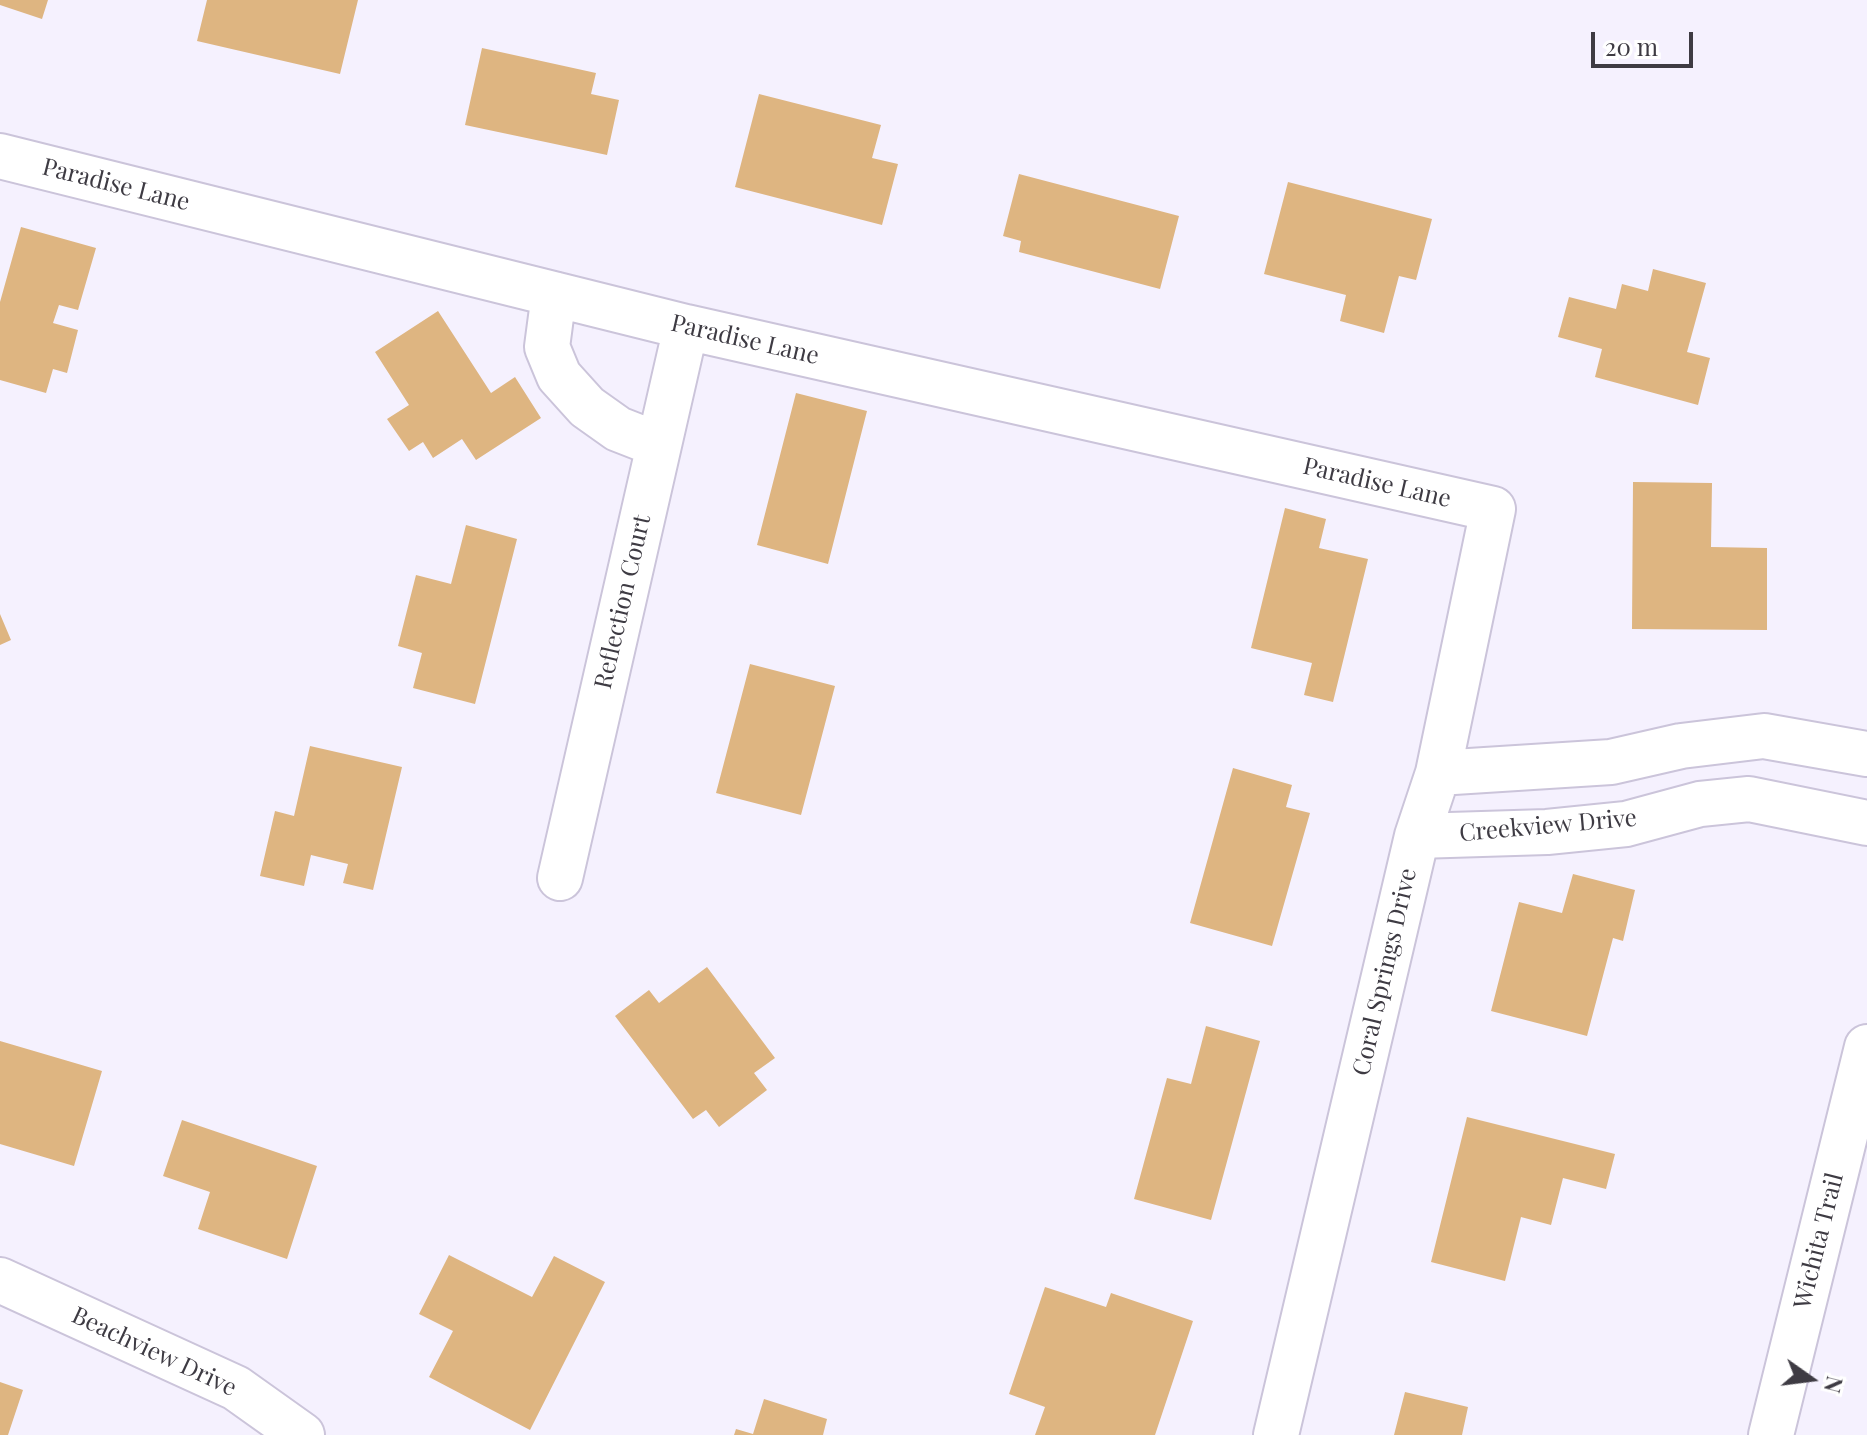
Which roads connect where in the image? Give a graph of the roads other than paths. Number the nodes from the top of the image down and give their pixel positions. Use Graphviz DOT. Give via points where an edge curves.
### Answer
graph roads {
  1 [pos="0,156"];
  2 [pos="554,294"];
  3 [pos="686,327"];
  4 [pos="659,445"];
  5 [pos="1493,509"];
  6 [pos="1867,754"];
  7 [pos="1438,773"];
  8 [pos="1867,823"];
  9 [pos="1417,836"];
  10 [pos="560,878"];
  11 [pos="1867,1047"];
  12 [pos="0,1280"];
  13 [pos="302,1435"];
  14 [pos="1276,1435"];
  15 [pos="1771,1435"];
  1 -- 2 [label="street, Paradise Lane"];
  2 -- 3 [label="street, Paradise Lane"];
  2 -- 4 [label="street" via="547,347 559,376 587,407 618,429"];
  3 -- 4 [label="street, Reflection Court"];
  3 -- 5 [label="street, Paradise Lane"];
  4 -- 10 [label="street, Reflection Court"];
  5 -- 7 [label="street, Coral Springs Drive"];
  6 -- 7 [label="street" via="1764,736 1681,746 1611,762"];
  7 -- 9 [label="street, Coral Springs Drive"];
  8 -- 9 [label="street, Creekview Drive" via="1749,799 1700,804 1626,824"];
  9 -- 14 [label="street, Coral Springs Drive"];
  11 -- 15 [label="street, Wichita Trail"];
  12 -- 13 [label="street, Beachview Drive" via="236,1388"];
}
